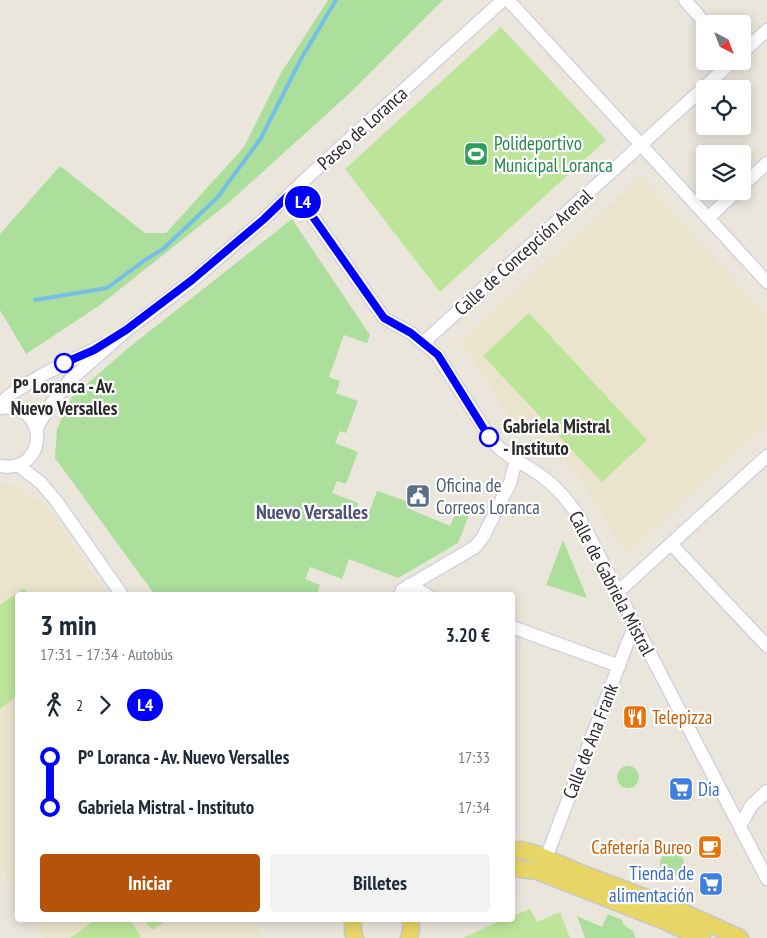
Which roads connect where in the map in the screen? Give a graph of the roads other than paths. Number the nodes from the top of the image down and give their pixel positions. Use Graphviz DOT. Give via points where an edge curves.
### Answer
graph roads {
  1 [pos="503,0"];
  2 [pos="508,0"];
  3 [pos="685,0"];
  4 [pos="698,15"];
  5 [pos="767,30"];
  6 [pos="751,45"];
  7 [pos="723,70"];
  8 [pos="641,145"];
  9 [pos="767,163"];
  10 [pos="751,178"];
  11 [pos="294,190"];
  12 [pos="727,200"];
  13 [pos="708,218"];
  14 [pos="767,282"];
  15 [pos="126,330"];
  16 [pos="424,342"];
  17 [pos="0,404"];
  18 [pos="0,408"];
  19 [pos="36,429"];
  20 [pos="767,456"];
  21 [pos="516,460"];
  22 [pos="18,465"];
  23 [pos="0,466"];
  24 [pos="671,544"];
  25 [pos="409,586"];
  26 [pos="619,591"];
  27 [pos="120,592"];
  28 [pos="401,592"];
  29 [pos="421,592"];
  30 [pos="636,625"];
  31 [pos="515,628"];
  32 [pos="767,646"];
  33 [pos="619,666"];
  34 [pos="767,791"];
  35 [pos="740,826"];
  36 [pos="515,851"];
  37 [pos="546,858"];
  38 [pos="515,868"];
  39 [pos="767,879"];
  40 [pos="352,922"];
  41 [pos="355,938"];
  42 [pos="702,938"];
  43 [pos="740,938"];
  1 -- 11 [label="street, Paseo de Loranca"];
  2 -- 8 [label="street"];
  3 -- 4 [label="street"];
  5 -- 6 [label="street"];
  7 -- 8 [label="street, Calle de Concepción Arenal"];
  8 -- 13 [label="street"];
  8 -- 16 [label="street, Calle de Concepción Arenal"];
  9 -- 10 [label="street"];
  11 -- 15 [label="street, Paseo de Loranca" via="192,280"];
  11 -- 16 [label="street, Calle de Gabriela Mistral" via="384,318"];
  12 -- 13 [label="street"];
  13 -- 14 [label="street"];
  15 -- 17 [label="street, Paseo de Loranca" via="94,350 42,374"];
  15 -- 19 [label="street, Paseo de Loranca" via="70,380"];
  16 -- 21 [label="street, Calle de Gabriela Mistral" via="438,355 493,442"];
  18 -- 19 [label="street" via="18,409 32,420"];
  19 -- 22 [label="street" via="36,446 32,455"];
  20 -- 24 [label="street"];
  21 -- 25 [label="street" via="510,483 484,537 475,547"];
  21 -- 26 [label="street, Calle de Gabriela Mistral" via="555,487 578,515"];
  22 -- 23 [label="street"];
  22 -- 27 [label="street" via="41,483 57,502"];
  24 -- 26 [label="street"];
  24 -- 32 [label="street"];
  25 -- 28 [label="street"];
  25 -- 29 [label="street"];
  26 -- 30 [label="street, Calle de Gabriela Mistral"];
  30 -- 33 [label="street, Calle de Ana Frank"];
  30 -- 35 [label="street, Calle de Gabriela Mistral"];
  31 -- 33 [label="street"];
  33 -- 37 [label="street, Calle de Ana Frank"];
  34 -- 35 [label="street" via="752,806"];
  35 -- 39 [label="street, Calle de Gabriela Mistral"];
  36 -- 37 [label="main road"];
  37 -- 43 [label="main road"];
  38 -- 42 [label="main road" via="537,871"];
  40 -- 41 [label="main road"];
}
